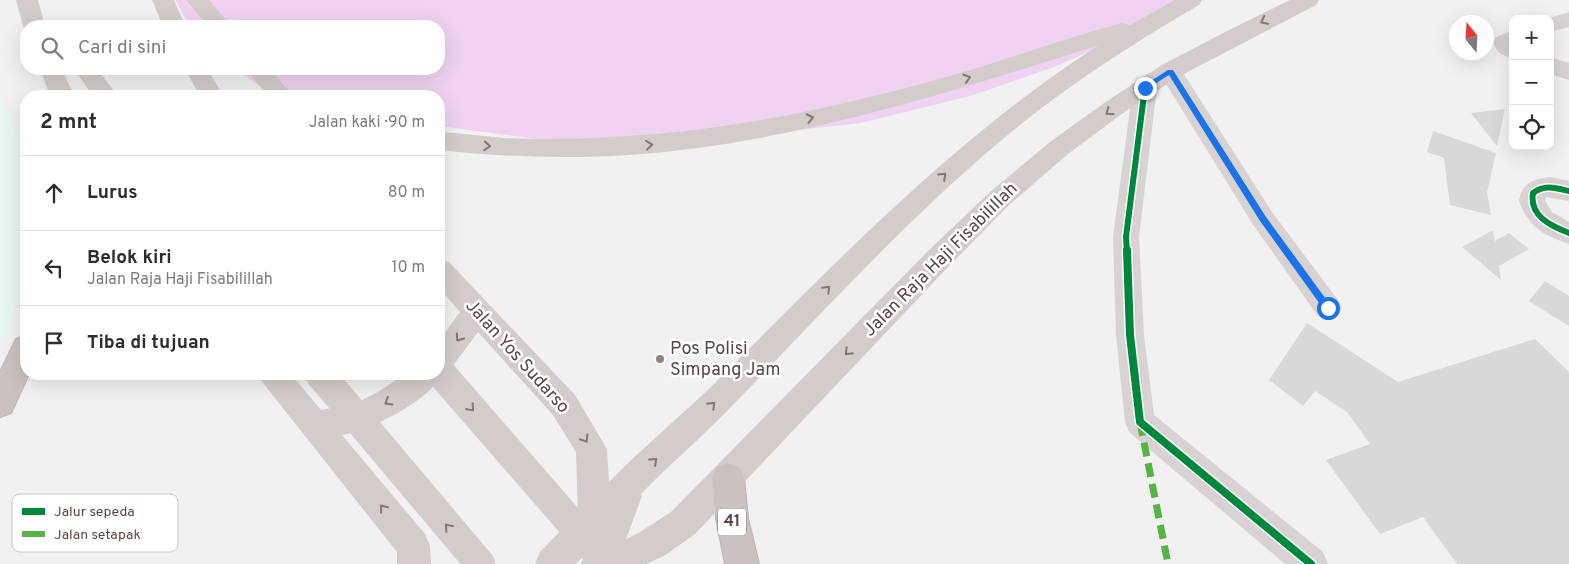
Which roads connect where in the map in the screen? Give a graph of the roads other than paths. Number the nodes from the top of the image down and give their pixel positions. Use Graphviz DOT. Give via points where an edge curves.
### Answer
graph roads {
  1 [pos="27,0"];
  2 [pos="163,0"];
  3 [pos="197,0"];
  4 [pos="1191,0"];
  5 [pos="1308,0"];
  6 [pos="1569,19"];
  7 [pos="34,20"];
  8 [pos="171,20"];
  9 [pos="215,20"];
  10 [pos="1146,23"];
  11 [pos="1554,24"];
  12 [pos="1509,39"];
  13 [pos="1509,49"];
  14 [pos="1554,66"];
  15 [pos="1170,71"];
  16 [pos="1569,72"];
  17 [pos="53,75"];
  18 [pos="90,75"];
  19 [pos="200,75"];
  20 [pos="262,75"];
  21 [pos="1145,88"];
  22 [pos="60,90"];
  23 [pos="101,90"];
  24 [pos="208,90"];
  25 [pos="276,90"];
  26 [pos="445,142"];
  27 [pos="1569,191"];
  28 [pos="1569,233"];
  29 [pos="445,277"];
  30 [pos="1328,308"];
  31 [pos="477,312"];
  32 [pos="445,355"];
  33 [pos="20,361"];
  34 [pos="445,378"];
  35 [pos="278,380"];
  36 [pos="325,380"];
  37 [pos="419,380"];
  38 [pos="0,403"];
  39 [pos="314,424"];
  40 [pos="728,478"];
  41 [pos="632,481"];
  42 [pos="595,521"];
  43 [pos="418,558"];
  44 [pos="480,564"];
  45 [pos="552,564"];
  46 [pos="579,564"];
  47 [pos="598,564"];
  48 [pos="609,564"];
  49 [pos="653,564"];
  50 [pos="742,564"];
  51 [pos="1312,564"];
  1 -- 7 [label="main road"];
  2 -- 8 [label="main road"];
  3 -- 9 [label="main road"];
  4 -- 10 [label="main road"];
  5 -- 15 [label="main road, Jalan Raja Haji Fisabilillah, one-way"];
  6 -- 11 [label="street"];
  26 -- 10 [label="main road, one-way" via="532,149 580,149 642,146 722,136 939,87"];
  41 -- 10 [label="main road, one-way" via="947,172 1003,124"];
  12 -- 13 [label="street" via="1504,42"];
  14 -- 16 [label="street"];
  15 -- 21 [label="main road, Jalan Raja Haji Fisabilillah"];
  15 -- 30 [label="street" via="1263,219"];
  17 -- 22 [label="main road"];
  18 -- 23 [label="main road"];
  19 -- 24 [label="main road"];
  20 -- 25 [label="main road"];
  21 -- 40 [label="main road, Jalan Raja Haji Fisabilillah, one-way" via="1059,148 999,199"];
  21 -- 51 [label="street" via="1126,237 1130,335 1140,422"];
  27 -- 28 [label="street" via="1550,186 1541,188 1534,192 1531,205 1542,220"];
  29 -- 31 [label="main road, Jalan Yos Sudarso"];
  31 -- 32 [label="main road, one-way"];
  31 -- 42 [label="main road, Jalan Yos Sudarso, one-way" via="564,405 591,449"];
  33 -- 38 [label="highway"];
  34 -- 48 [label="main road, one-way, bridge"];
  35 -- 39 [label="main road"];
  44 -- 36 [label="main road, one-way, bridge"];
  37 -- 39 [label="main road, one-way" via="399,396 362,416 342,422"];
  43 -- 39 [label="main road, one-way"];
  40 -- 48 [label="main road, Jalan Raja Haji Fisabilillah" via="683,523 652,544"];
  40 -- 49 [label="main road"];
  40 -- 50 [label="highway, 41"];
  41 -- 42 [label="main road"];
  41 -- 47 [label="main road"];
  42 -- 45 [label="main road"];
  42 -- 46 [label="main road, Jalan Yos Sudarso"];
}
